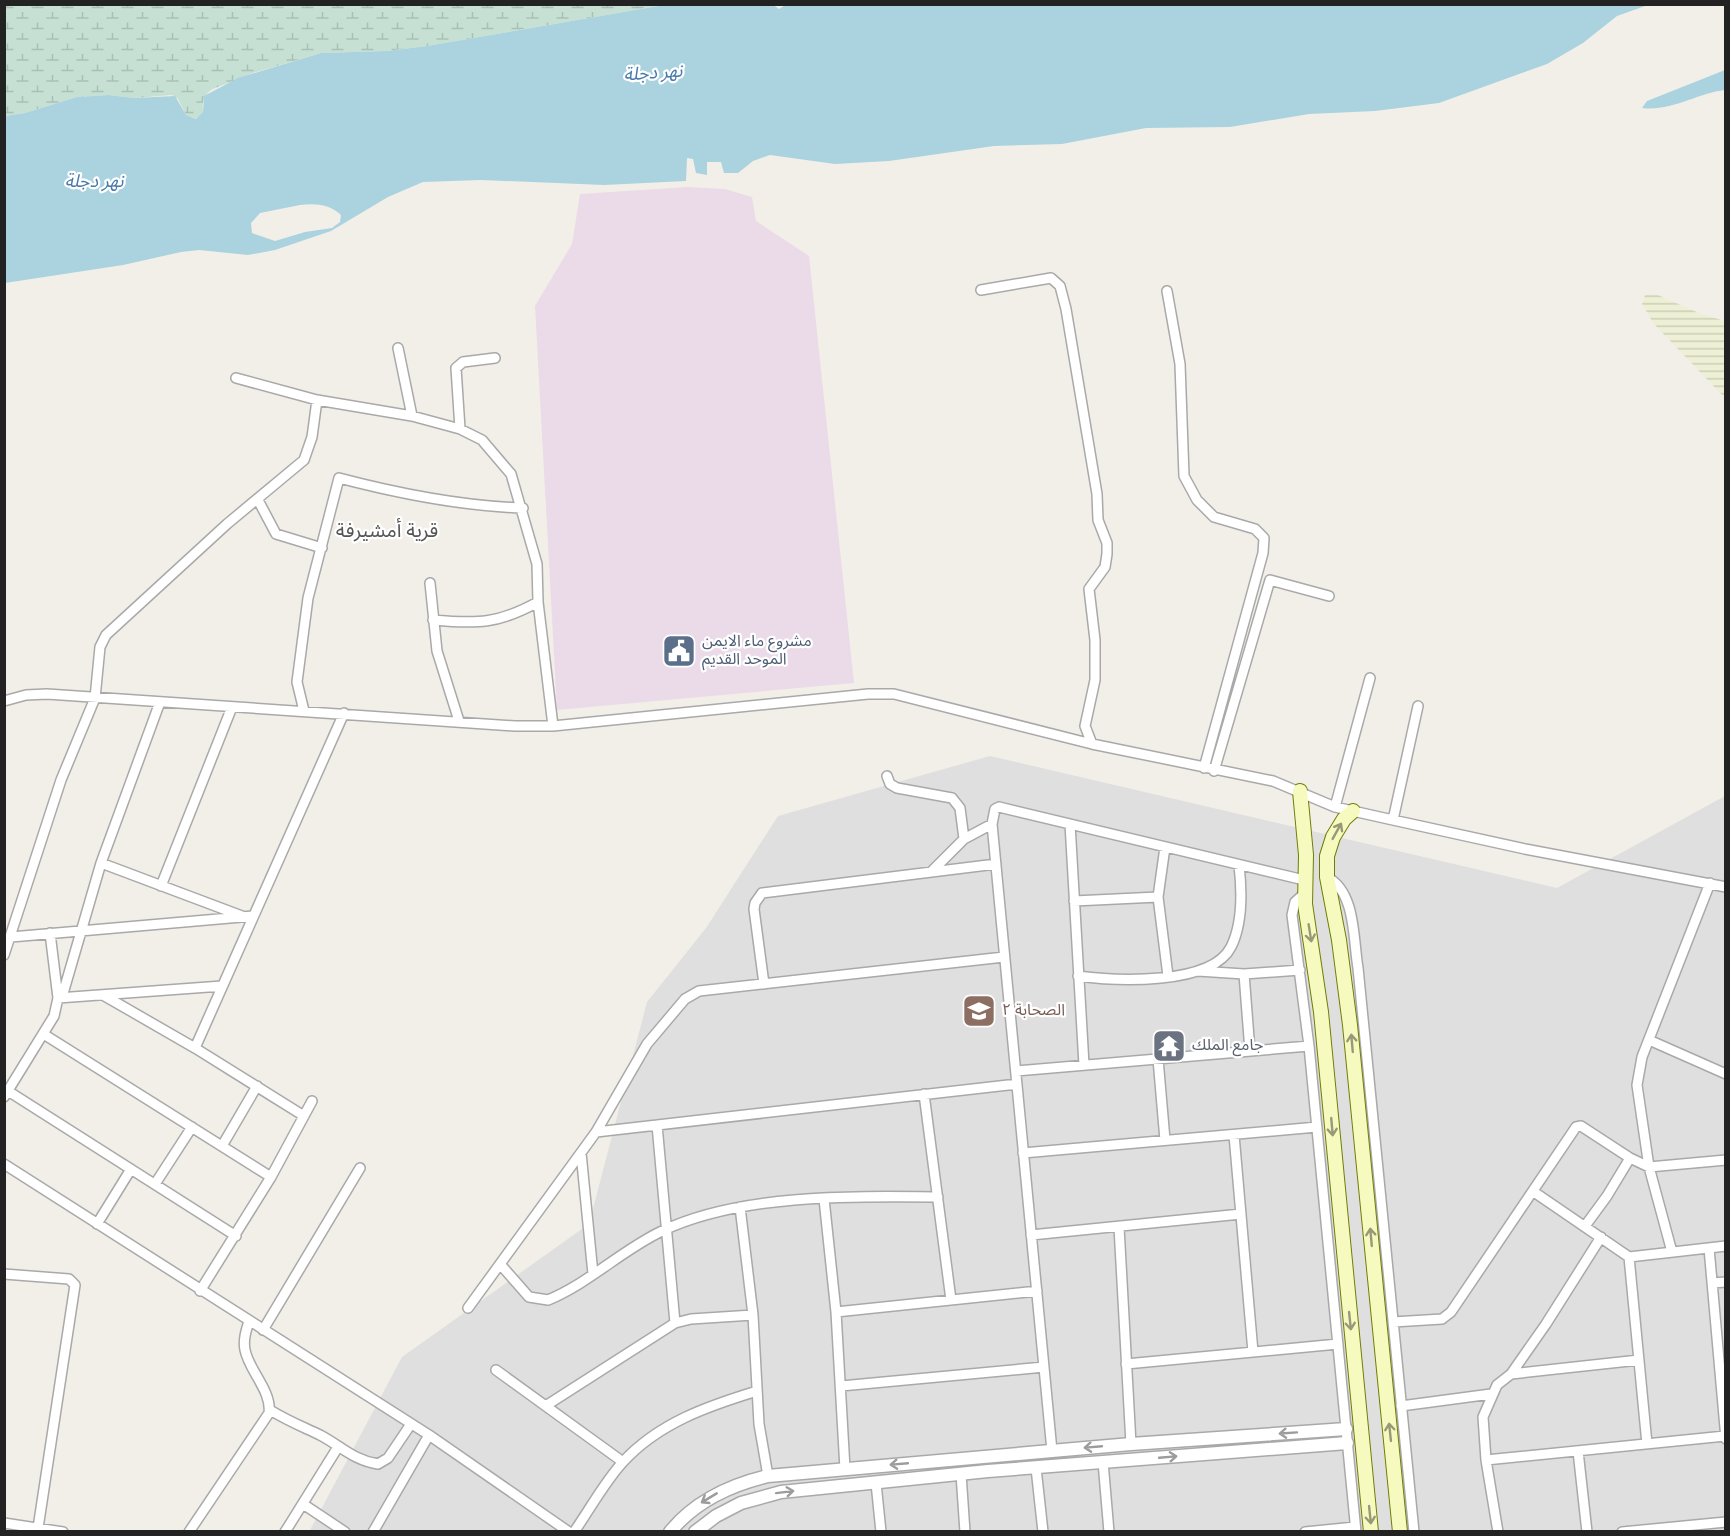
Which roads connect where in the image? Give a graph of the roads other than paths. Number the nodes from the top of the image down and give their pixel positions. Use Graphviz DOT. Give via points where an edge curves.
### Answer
graph roads {
  1 [pos="981,290"];
  2 [pos="1167,291"];
  3 [pos="398,348"];
  4 [pos="495,358"];
  5 [pos="236,378"];
  6 [pos="317,400"];
  7 [pos="412,416"];
  8 [pos="460,429"];
  9 [pos="258,500"];
  10 [pos="523,508"];
  11 [pos="322,548"];
  12 [pos="430,583"];
  13 [pos="1329,596"];
  14 [pos="538,602"];
  15 [pos="433,620"];
  16 [pos="1370,678"];
  17 [pos="94,698"];
  18 [pos="4,701"];
  19 [pos="160,702"];
  20 [pos="232,706"];
  21 [pos="1418,706"];
  22 [pos="304,711"];
  23 [pos="344,713"];
  24 [pos="459,721"];
  25 [pos="553,726"];
  26 [pos="1092,744"];
  27 [pos="1204,768"];
  28 [pos="1214,771"];
  29 [pos="887,776"];
  30 [pos="1300,791"];
  31 [pos="1335,807"];
  32 [pos="1353,811"];
  33 [pos="1393,820"];
  34 [pos="992,824"];
  35 [pos="1070,824"];
  36 [pos="964,839"];
  37 [pos="1166,847"];
  38 [pos="1306,855"];
  39 [pos="1327,856"];
  40 [pos="102,863"];
  41 [pos="996,864"];
  42 [pos="1239,865"];
  43 [pos="931,872"];
  44 [pos="1710,884"];
  45 [pos="160,886"];
  46 [pos="1305,886"];
  47 [pos="1725,887"];
  48 [pos="1158,897"];
  49 [pos="1074,901"];
  50 [pos="249,917"];
  51 [pos="80,931"];
  52 [pos="51,933"];
  53 [pos="11,936"];
  54 [pos="4,955"];
  55 [pos="1005,957"];
  56 [pos="1300,970"];
  57 [pos="1198,971"];
  58 [pos="1244,975"];
  59 [pos="1078,976"];
  60 [pos="1168,976"];
  61 [pos="764,984"];
  62 [pos="222,986"];
  63 [pos="103,995"];
  64 [pos="60,998"];
  65 [pos="45,1035"];
  66 [pos="1649,1040"];
  67 [pos="1309,1046"];
  68 [pos="195,1048"];
  69 [pos="1250,1051"];
  70 [pos="1158,1059"];
  71 [pos="1084,1065"];
  72 [pos="1016,1071"];
  73 [pos="1725,1074"];
  74 [pos="1017,1084"];
  75 [pos="257,1086"];
  76 [pos="6,1094"];
  77 [pos="924,1094"];
  78 [pos="312,1101"];
  79 [pos="304,1116"];
  80 [pos="657,1125"];
  81 [pos="1317,1127"];
  82 [pos="192,1128"];
  83 [pos="596,1132"];
  84 [pos="1234,1135"];
  85 [pos="1165,1140"];
  86 [pos="222,1146"];
  87 [pos="581,1153"];
  88 [pos="1023,1153"];
  89 [pos="1630,1158"];
  90 [pos="1725,1160"];
  91 [pos="4,1164"];
  92 [pos="1649,1167"];
  93 [pos="360,1168"];
  94 [pos="131,1169"];
  95 [pos="271,1177"];
  96 [pos="155,1184"];
  97 [pos="1534,1192"];
  98 [pos="938,1197"];
  99 [pos="825,1199"];
  100 [pos="740,1207"];
  101 [pos="1241,1214"];
  102 [pos="97,1224"];
  103 [pos="1585,1226"];
  104 [pos="1119,1227"];
  105 [pos="668,1229"];
  106 [pos="1031,1235"];
  107 [pos="236,1236"];
  108 [pos="1601,1237"];
  109 [pos="1725,1246"];
  110 [pos="1708,1248"];
  111 [pos="1672,1252"];
  112 [pos="1629,1257"];
  113 [pos="500,1264"];
  114 [pos="4,1274"];
  115 [pos="593,1274"];
  116 [pos="1382,1278"];
  117 [pos="1725,1282"];
  118 [pos="1712,1283"];
  119 [pos="1339,1284"];
  120 [pos="200,1291"];
  121 [pos="1037,1291"];
  122 [pos="951,1300"];
  123 [pos="468,1308"];
  124 [pos="836,1312"];
  125 [pos="753,1315"];
  126 [pos="249,1321"];
  127 [pos="1393,1322"];
  128 [pos="675,1323"];
  129 [pos="263,1330"];
  130 [pos="1338,1344"];
  131 [pos="1252,1352"];
  132 [pos="1639,1360"];
  133 [pos="1126,1364"];
  134 [pos="1044,1367"];
  135 [pos="496,1370"];
  136 [pos="1511,1374"];
  137 [pos="841,1386"];
  138 [pos="757,1391"];
  139 [pos="1491,1394"];
  140 [pos="547,1405"];
  141 [pos="1401,1406"];
  142 [pos="270,1410"];
  143 [pos="411,1424"];
  144 [pos="1346,1429"];
  145 [pos="429,1435"];
  146 [pos="1725,1438"];
  147 [pos="1347,1443"];
  148 [pos="1131,1444"];
  149 [pos="1647,1444"];
  150 [pos="338,1448"];
  151 [pos="1052,1450"];
  152 [pos="1578,1451"];
  153 [pos="987,1456"];
  154 [pos="1486,1460"];
  155 [pos="623,1462"];
  156 [pos="1103,1462"];
  157 [pos="1036,1468"];
  158 [pos="845,1469"];
  159 [pos="988,1472"];
  160 [pos="961,1474"];
  161 [pos="768,1476"];
  162 [pos="876,1483"];
  163 [pos="303,1504"];
  164 [pos="1725,1522"];
  165 [pos="4,1523"];
  166 [pos="38,1528"];
  167 [pos="1355,1529"];
  168 [pos="63,1532"];
  169 [pos="189,1532"];
  170 [pos="285,1532"];
  171 [pos="345,1532"];
  172 [pos="373,1532"];
  173 [pos="569,1532"];
  174 [pos="574,1532"];
  175 [pos="670,1532"];
  176 [pos="694,1532"];
  177 [pos="881,1532"];
  178 [pos="965,1532"];
  179 [pos="1043,1532"];
  180 [pos="1109,1532"];
  181 [pos="1305,1532"];
  182 [pos="1371,1532"];
  183 [pos="1400,1532"];
  184 [pos="1414,1532"];
  185 [pos="1498,1532"];
  186 [pos="1587,1532"];
  187 [pos="1622,1532"];
  1 -- 26 [label="street" via="1051,278 1060,286 1066,309 1098,520 1107,543 1105,567 1089,589 1095,680 1085,726"];
  2 -- 27 [label="street" via="1180,363 1184,476 1197,500 1214,517 1255,530 1264,538 1263,554"];
  3 -- 7 [label="street"];
  4 -- 8 [label="street" via="463,362 456,368"];
  5 -- 6 [label="street"];
  6 -- 7 [label="street"];
  6 -- 9 [label="street" via="307,455"];
  7 -- 8 [label="street"];
  8 -- 10 [label="street" via="482,440 511,474"];
  9 -- 11 [label="street" via="276,534"];
  9 -- 17 [label="street" via="106,635 100,647"];
  10 -- 11 [label="street" via="413,497 339,478"];
  10 -- 14 [label="street" via="537,564"];
  11 -- 22 [label="street" via="302,632 297,682"];
  12 -- 15 [label="street"];
  13 -- 28 [label="street" via="1270,580"];
  14 -- 15 [label="street" via="511,617 471,623"];
  14 -- 25 [label="street"];
  15 -- 24 [label="street" via="437,651"];
  16 -- 31 [label="street"];
  17 -- 18 [label="street" via="36,694"];
  17 -- 19 [label="street"];
  17 -- 53 [label="street" via="62,780"];
  19 -- 20 [label="street"];
  19 -- 40 [label="street"];
  20 -- 22 [label="street"];
  20 -- 45 [label="street"];
  21 -- 33 [label="street"];
  22 -- 23 [label="street"];
  23 -- 24 [label="street"];
  23 -- 50 [label="street"];
  24 -- 25 [label="street"];
  25 -- 26 [label="street" via="894,694"];
  26 -- 27 [label="street"];
  27 -- 28 [label="street"];
  28 -- 30 [label="street" via="1273,781"];
  29 -- 36 [label="street" via="893,787 946,796 956,802 962,813"];
  30 -- 31 [label="street"];
  30 -- 38 [label="main road"];
  31 -- 32 [label="street"];
  32 -- 33 [label="street"];
  39 -- 32 [label="main road, one-way" via="1338,828"];
  33 -- 44 [label="street"];
  34 -- 35 [label="street" via="994,809 999,807"];
  34 -- 36 [label="street"];
  34 -- 41 [label="street"];
  35 -- 37 [label="street"];
  35 -- 49 [label="street"];
  36 -- 43 [label="street"];
  37 -- 42 [label="street"];
  37 -- 48 [label="street"];
  38 -- 39 [label="main road"];
  38 -- 46 [label="main road"];
  39 -- 116 [label="main road"];
  40 -- 45 [label="street"];
  40 -- 51 [label="street"];
  41 -- 43 [label="street"];
  41 -- 55 [label="street"];
  42 -- 46 [label="street"];
  42 -- 57 [label="street" via="1242,887 1230,949"];
  43 -- 61 [label="street" via="762,893 754,909"];
  44 -- 47 [label="street"];
  44 -- 66 [label="street"];
  45 -- 50 [label="street"];
  46 -- 56 [label="street" via="1292,910"];
  46 -- 119 [label="main road, one-way" via="1321,1012"];
  48 -- 49 [label="street"];
  48 -- 60 [label="street"];
  49 -- 59 [label="street"];
  50 -- 51 [label="street"];
  50 -- 62 [label="street"];
  51 -- 52 [label="street"];
  51 -- 64 [label="street"];
  52 -- 53 [label="street"];
  52 -- 64 [label="street"];
  53 -- 54 [label="street"];
  55 -- 61 [label="street"];
  55 -- 72 [label="street"];
  56 -- 58 [label="street"];
  56 -- 67 [label="street"];
  57 -- 58 [label="street"];
  57 -- 60 [label="street"];
  58 -- 69 [label="street"];
  59 -- 60 [label="street"];
  59 -- 71 [label="street"];
  61 -- 83 [label="street" via="699,991 686,999 648,1044"];
  62 -- 63 [label="street"];
  62 -- 68 [label="street"];
  63 -- 64 [label="street"];
  63 -- 68 [label="street"];
  64 -- 65 [label="street"];
  65 -- 76 [label="street"];
  65 -- 82 [label="street"];
  66 -- 73 [label="street"];
  66 -- 92 [label="street" via="1637,1085"];
  67 -- 69 [label="street"];
  67 -- 81 [label="street"];
  68 -- 75 [label="street"];
  69 -- 70 [label="street"];
  70 -- 71 [label="street"];
  70 -- 85 [label="street"];
  71 -- 72 [label="street"];
  72 -- 74 [label="street"];
  74 -- 77 [label="street"];
  74 -- 88 [label="street"];
  75 -- 79 [label="street"];
  75 -- 86 [label="street"];
  76 -- 94 [label="street"];
  77 -- 80 [label="street"];
  77 -- 98 [label="street"];
  78 -- 79 [label="street"];
  79 -- 95 [label="street"];
  80 -- 83 [label="street"];
  80 -- 105 [label="street"];
  81 -- 84 [label="street"];
  81 -- 119 [label="street"];
  82 -- 86 [label="street"];
  82 -- 96 [label="street"];
  83 -- 87 [label="street"];
  84 -- 85 [label="street"];
  84 -- 101 [label="street"];
  85 -- 88 [label="street"];
  86 -- 95 [label="street"];
  87 -- 113 [label="street"];
  87 -- 115 [label="street"];
  88 -- 106 [label="street"];
  89 -- 92 [label="street"];
  89 -- 97 [label="street" via="1578,1126"];
  89 -- 103 [label="street"];
  90 -- 92 [label="street"];
  91 -- 102 [label="street"];
  92 -- 111 [label="street"];
  93 -- 129 [label="street"];
  94 -- 96 [label="street"];
  94 -- 102 [label="street"];
  95 -- 107 [label="street"];
  96 -- 107 [label="street"];
  97 -- 103 [label="street"];
  97 -- 127 [label="street" via="1451,1312 1442,1319"];
  98 -- 99 [label="street"];
  98 -- 122 [label="street"];
  99 -- 100 [label="street"];
  99 -- 124 [label="street"];
  100 -- 105 [label="street" via="719,1210"];
  100 -- 125 [label="street"];
  101 -- 104 [label="street"];
  101 -- 131 [label="street"];
  102 -- 120 [label="street"];
  103 -- 108 [label="street"];
  104 -- 106 [label="street"];
  104 -- 133 [label="street"];
  105 -- 115 [label="street"];
  105 -- 128 [label="street"];
  106 -- 121 [label="street"];
  107 -- 120 [label="street"];
  108 -- 112 [label="street"];
  108 -- 136 [label="street"];
  109 -- 110 [label="street"];
  110 -- 111 [label="street"];
  110 -- 118 [label="street"];
  111 -- 112 [label="street"];
  112 -- 132 [label="street"];
  113 -- 115 [label="street" via="529,1297 541,1301 554,1298"];
  113 -- 123 [label="street"];
  114 -- 166 [label="street" via="69,1279 75,1285"];
  116 -- 127 [label="street"];
  183 -- 116 [label="main road, one-way"];
  117 -- 118 [label="street"];
  118 -- 146 [label="street"];
  119 -- 130 [label="street"];
  119 -- 182 [label="main road, one-way"];
  120 -- 126 [label="street"];
  121 -- 122 [label="street"];
  121 -- 134 [label="street"];
  122 -- 124 [label="street"];
  124 -- 137 [label="street"];
  125 -- 128 [label="street"];
  125 -- 138 [label="street"];
  126 -- 129 [label="street"];
  126 -- 142 [label="street" via="244,1342 246,1354"];
  127 -- 141 [label="street"];
  128 -- 140 [label="street"];
  129 -- 143 [label="street"];
  130 -- 131 [label="street"];
  130 -- 144 [label="street"];
  131 -- 133 [label="street"];
  132 -- 136 [label="street"];
  132 -- 149 [label="street"];
  133 -- 148 [label="street"];
  134 -- 137 [label="street"];
  134 -- 151 [label="street"];
  135 -- 140 [label="street"];
  136 -- 139 [label="street"];
  137 -- 158 [label="street"];
  138 -- 155 [label="street" via="673,1423"];
  138 -- 161 [label="street"];
  139 -- 141 [label="street"];
  139 -- 154 [label="street" via="1483,1417"];
  140 -- 155 [label="street"];
  141 -- 184 [label="street"];
  142 -- 150 [label="street"];
  142 -- 169 [label="street"];
  143 -- 145 [label="street"];
  143 -- 150 [label="street" via="382,1463 355,1458"];
  144 -- 147 [label="street"];
  144 -- 148 [label="street, one-way"];
  145 -- 172 [label="street"];
  145 -- 173 [label="street"];
  146 -- 149 [label="street"];
  156 -- 147 [label="street, one-way"];
  147 -- 167 [label="street"];
  148 -- 151 [label="street, one-way"];
  149 -- 152 [label="street"];
  150 -- 163 [label="street"];
  151 -- 153 [label="street"];
  152 -- 154 [label="street"];
  152 -- 186 [label="street"];
  153 -- 158 [label="street, one-way"];
  153 -- 159 [label="street"];
  154 -- 185 [label="street"];
  155 -- 174 [label="street"];
  156 -- 157 [label="street"];
  156 -- 180 [label="street"];
  157 -- 159 [label="street"];
  157 -- 179 [label="street"];
  158 -- 161 [label="street"];
  159 -- 160 [label="street"];
  160 -- 162 [label="street"];
  160 -- 178 [label="street"];
  161 -- 175 [label="street, one-way" via="717,1494 687,1514"];
  176 -- 162 [label="street, one-way" via="716,1516 754,1498"];
  162 -- 177 [label="street"];
  163 -- 170 [label="street"];
  163 -- 171 [label="street"];
  164 -- 187 [label="street"];
  165 -- 166 [label="street"];
  166 -- 168 [label="street"];
  167 -- 181 [label="street"];
}
